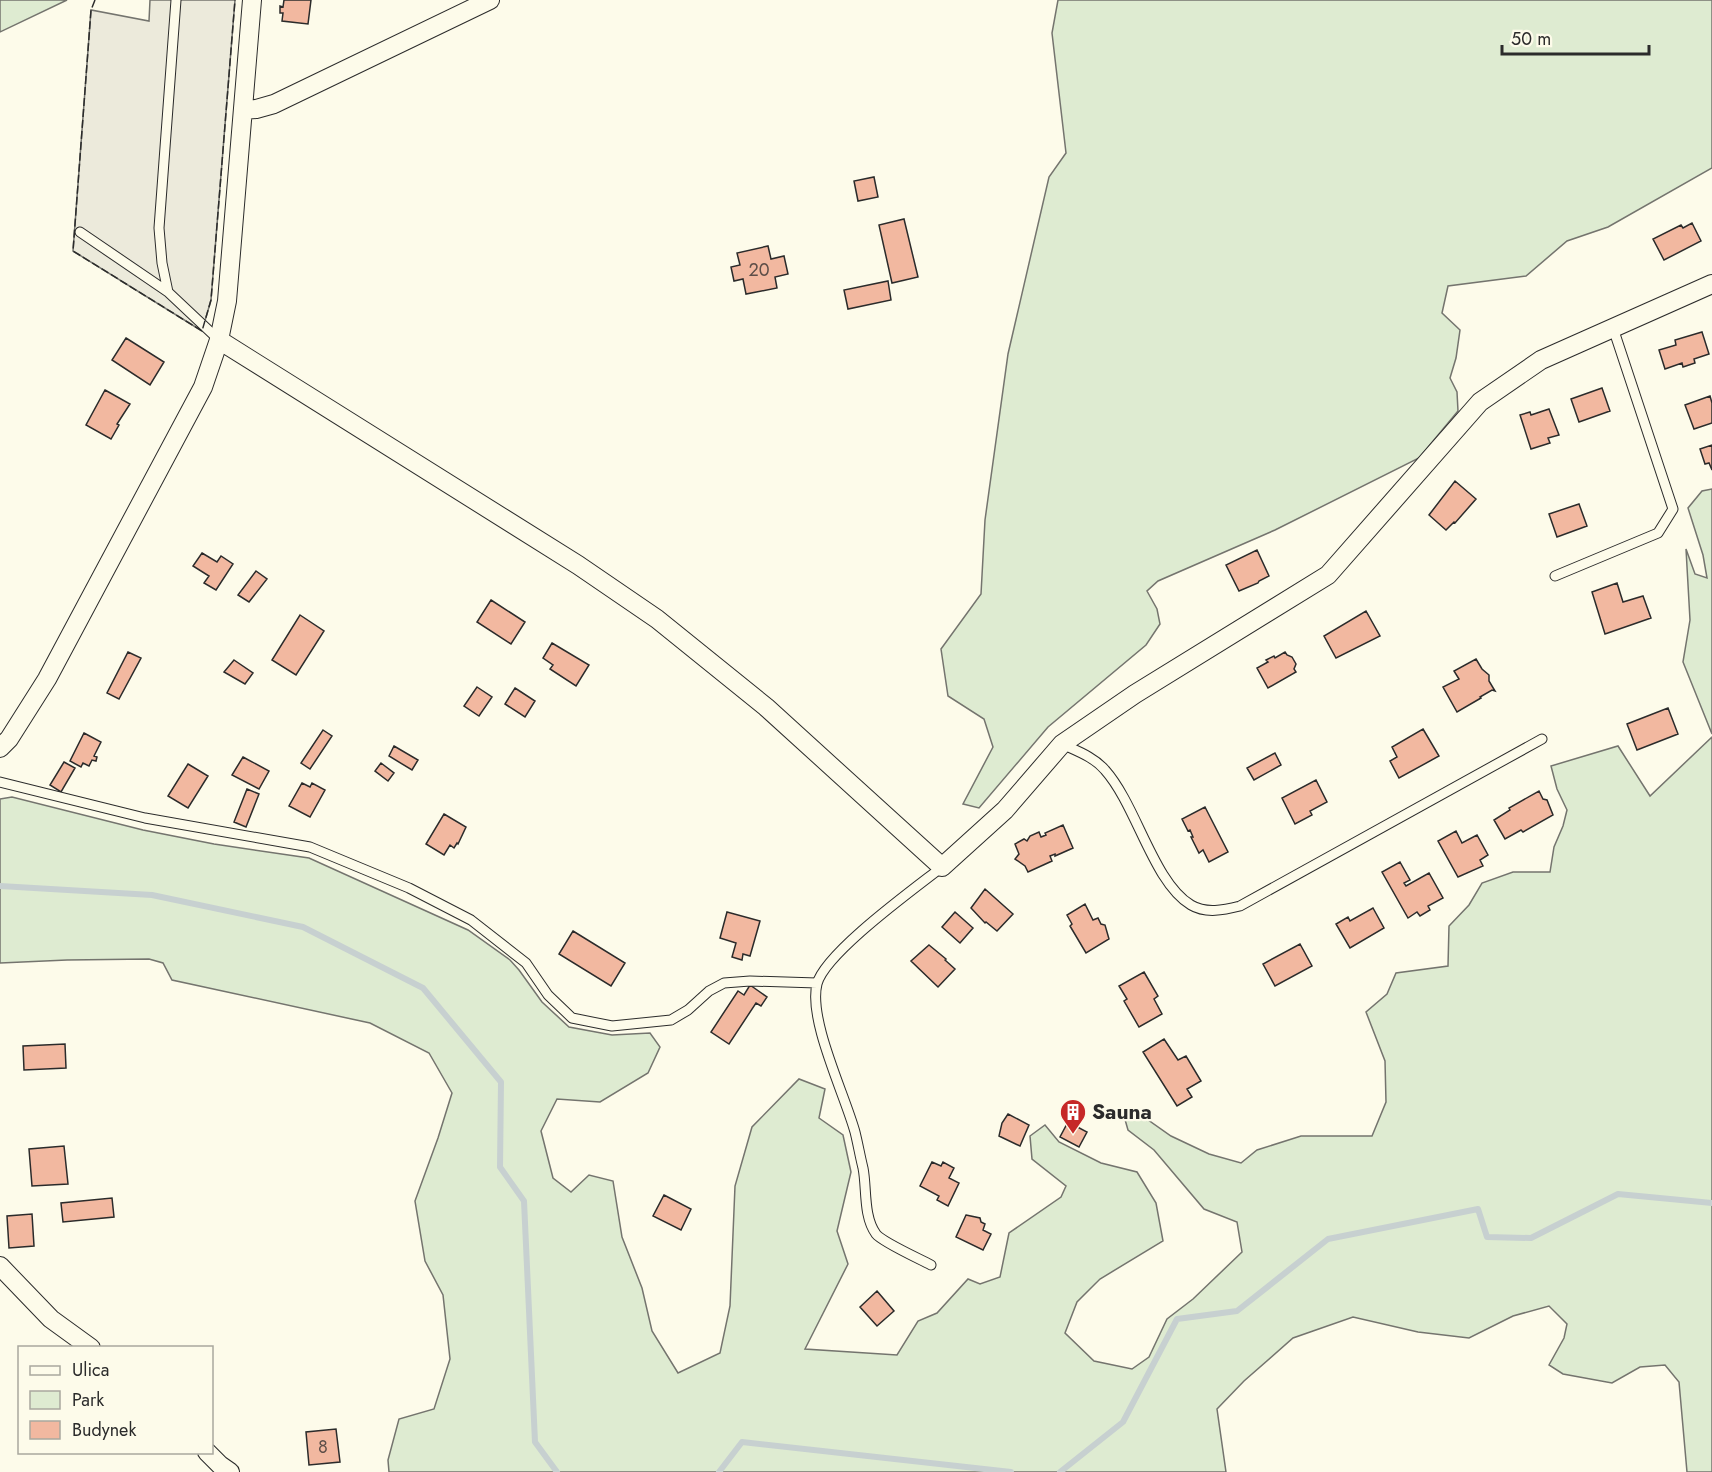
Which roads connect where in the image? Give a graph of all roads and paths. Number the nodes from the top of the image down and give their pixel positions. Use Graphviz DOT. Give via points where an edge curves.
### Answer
graph roads {
  1 [pos="176,0"];
  2 [pos="252,0"];
  3 [pos="490,0"];
  4 [pos="243,110"];
  5 [pos="80,232"];
  6 [pos="1712,284"];
  7 [pos="168,292"];
  8 [pos="1613,328"];
  9 [pos="219,340"];
  10 [pos="1555,576"];
  11 [pos="1542,739"];
  12 [pos="1062,744"];
  13 [pos="0,748"];
  14 [pos="0,782"];
  15 [pos="942,867"];
  16 [pos="817,983"];
  17 [pos="931,1264"];
  18 [pos="0,1266"];
  19 [pos="90,1346"];
  20 [pos="209,1454"];
  21 [pos="230,1472"];
  1 -- 7 [label="lane" via="159,228"];
  2 -- 4 [label="street"];
  3 -- 4 [label="street" via="274,104"];
  4 -- 9 [label="street" via="227,301"];
  5 -- 7 [label="lane"];
  6 -- 8 [label="street"];
  7 -- 9 [label="lane"];
  8 -- 10 [label="lane" via="1673,509 1658,533"];
  8 -- 12 [label="street" via="1541,360 1480,402 1328,575 1135,694"];
  9 -- 13 [label="street" via="203,387 47,679"];
  9 -- 15 [label="street" via="657,619 766,707"];
  11 -- 12 [label="lane" via="1240,906 1224,910 1192,905 1176,893 1161,871 1128,802 1104,769"];
  12 -- 15 [label="street" via="1005,810"];
  14 -- 16 [label="lane" via="145,818 310,847 409,888 471,920 526,963 548,995 572,1018 612,1026 670,1020 724,983"];
  15 -- 16 [label="lane" via="851,941 828,964"];
  16 -- 17 [label="lane" via="819,1022 855,1132 869,1221 876,1236"];
  18 -- 19 [label="street" via="51,1319"];
  20 -- 21 [label="street"];
}
